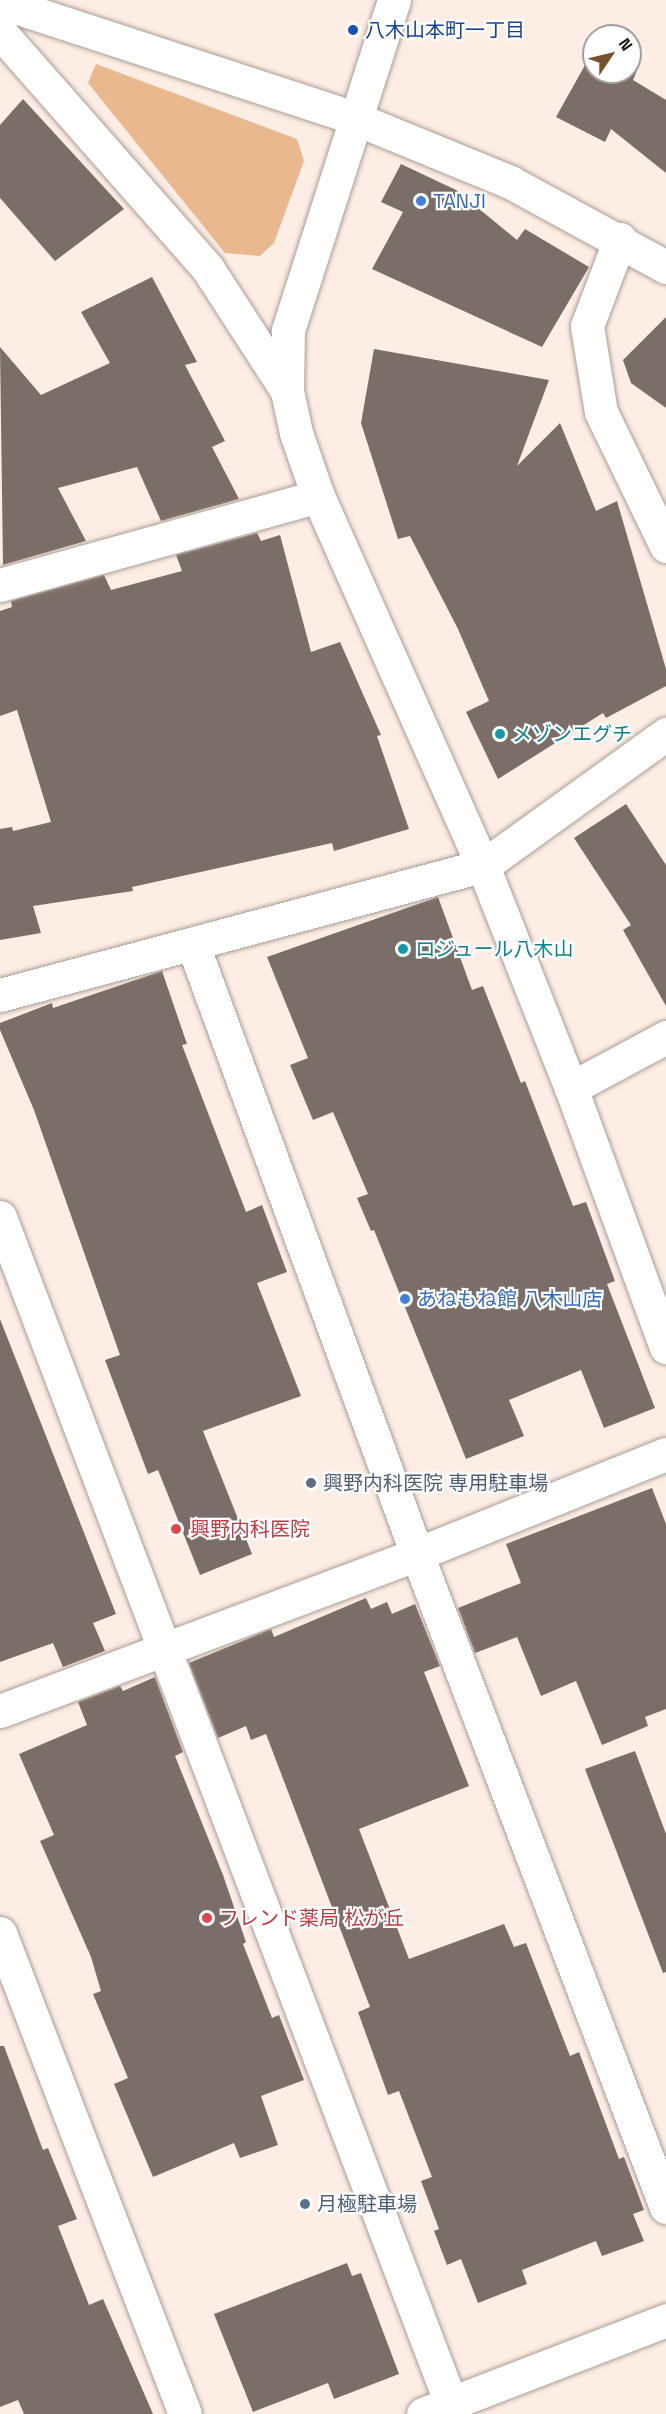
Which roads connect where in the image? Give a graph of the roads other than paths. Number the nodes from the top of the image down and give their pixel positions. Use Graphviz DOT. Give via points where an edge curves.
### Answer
graph roads {
  1 [pos="394,0"];
  2 [pos="0,2"];
  3 [pos="0,32"];
  4 [pos="354,118"];
  5 [pos="620,239"];
  6 [pos="666,267"];
  7 [pos="286,392"];
  8 [pos="318,496"];
  9 [pos="666,546"];
  10 [pos="0,585"];
  11 [pos="666,734"];
  12 [pos="483,866"];
  13 [pos="193,945"];
  14 [pos="0,995"];
  15 [pos="666,1037"];
  16 [pos="571,1088"];
  17 [pos="0,1217"];
  18 [pos="666,1347"];
  19 [pos="666,1454"];
  20 [pos="417,1554"];
  21 [pos="162,1650"];
  22 [pos="0,1711"];
  23 [pos="0,1933"];
  24 [pos="666,2207"];
  25 [pos="666,2320"];
  26 [pos="443,2411"];
  27 [pos="185,2414"];
  1 -- 4 [label="street"];
  2 -- 4 [label="street"];
  3 -- 7 [label="street" via="208,269"];
  4 -- 5 [label="street" via="510,182"];
  4 -- 7 [label="street" via="288,331"];
  5 -- 6 [label="street"];
  5 -- 9 [label="street" via="587,326 601,412"];
  7 -- 8 [label="street"];
  8 -- 10 [label="street"];
  8 -- 12 [label="street"];
  11 -- 12 [label="street"];
  12 -- 13 [label="street"];
  12 -- 16 [label="street"];
  13 -- 14 [label="street"];
  13 -- 20 [label="street"];
  15 -- 16 [label="street"];
  16 -- 18 [label="street"];
  17 -- 21 [label="street"];
  19 -- 20 [label="street"];
  20 -- 21 [label="street"];
  20 -- 24 [label="street"];
  21 -- 22 [label="street"];
  21 -- 26 [label="street"];
  23 -- 27 [label="street"];
  25 -- 26 [label="street"];
}
